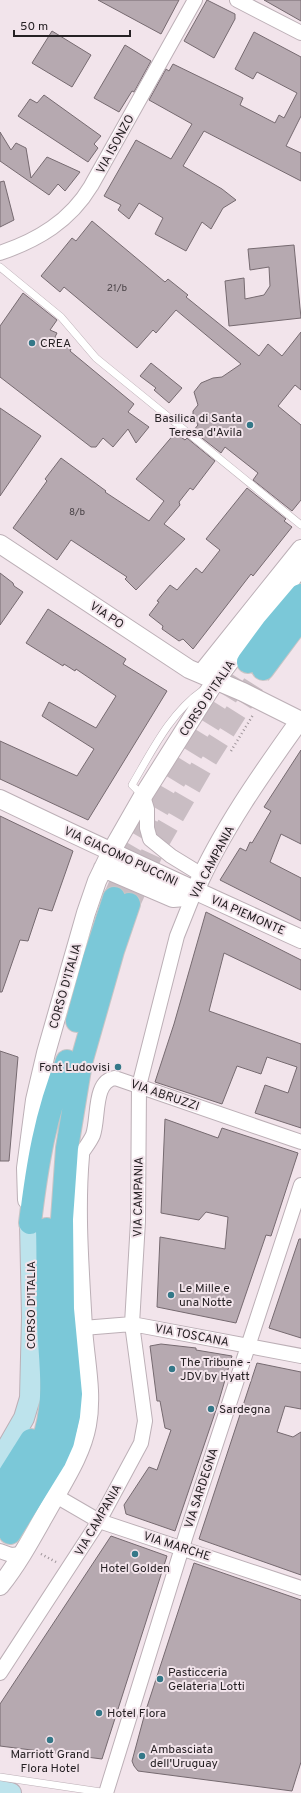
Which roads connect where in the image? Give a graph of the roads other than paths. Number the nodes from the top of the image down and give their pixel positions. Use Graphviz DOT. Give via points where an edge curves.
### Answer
graph roads {
  1 [pos="195,0"];
  2 [pos="237,0"];
  3 [pos="301,32"];
  4 [pos="0,254"];
  5 [pos="0,267"];
  6 [pos="301,526"];
  7 [pos="0,544"];
  8 [pos="301,549"];
  9 [pos="301,566"];
  10 [pos="301,595"];
  11 [pos="301,618"];
  12 [pos="209,677"];
  13 [pos="301,720"];
  14 [pos="143,796"];
  15 [pos="0,799"];
  16 [pos="111,852"];
  17 [pos="103,868"];
  18 [pos="202,874"];
  19 [pos="195,891"];
  20 [pos="301,939"];
  21 [pos="97,1006"];
  22 [pos="67,1061"];
  23 [pos="139,1086"];
  24 [pos="301,1142"];
  25 [pos="80,1156"];
  26 [pos="301,1185"];
  27 [pos="77,1199"];
  28 [pos="30,1223"];
  29 [pos="64,1284"];
  30 [pos="132,1324"];
  31 [pos="83,1328"];
  32 [pos="248,1345"];
  33 [pos="301,1356"];
  34 [pos="50,1399"];
  35 [pos="0,1460"];
  36 [pos="0,1489"];
  37 [pos="56,1496"];
  38 [pos="99,1521"];
  39 [pos="3,1534"];
  40 [pos="182,1547"];
  41 [pos="30,1553"];
  42 [pos="0,1586"];
  43 [pos="301,1588"];
  44 [pos="0,1673"];
  45 [pos="0,1777"];
  46 [pos="0,1792"];
  47 [pos="11,1793"];
  48 [pos="108,1793"];
  1 -- 4 [label="street, VIA ISONZO" via="80,203 48,232"];
  2 -- 3 [label="street"];
  5 -- 6 [label="lane" via="60,317 96,358"];
  7 -- 12 [label="street, VIA PO" via="189,669"];
  8 -- 12 [label="street, CORSO D'ITALIA"];
  9 -- 12 [label="street, CORSO D'ITALIA"];
  10 -- 11 [label="main road, CORSO D'ITALIA" via="274,628 256,666"];
  12 -- 13 [label="street, VIA PO"];
  12 -- 14 [label="street, CORSO D'ITALIA"];
  13 -- 18 [label="street, VIA CAMPANIA" via="242,804"];
  14 -- 16 [label="street, CORSO D'ITALIA"];
  14 -- 18 [label="street" via="150,839 171,856"];
  15 -- 16 [label="street, VIA GIACOMO PUCCINI"];
  16 -- 17 [label="street, CORSO D'ITALIA"];
  16 -- 19 [label="street, VIA GIACOMO PUCCINI"];
  17 -- 19 [label="street, VIA GIACOMO PUCCINI" via="173,898 185,897"];
  17 -- 28 [label="street, CORSO D'ITALIA" via="86,913 35,1100 25,1176"];
  18 -- 19 [label="street, VIA CAMPANIA"];
  19 -- 20 [label="street, VIA PIEMONTE"];
  19 -- 23 [label="street, VIA CAMPANIA" via="177,936"];
  21 -- 22 [label="main road, CORSO D'ITALIA" via="113,951 122,901 94,959"];
  21 -- 25 [label="main road"];
  21 -- 29 [label="main road, CORSO D'ITALIA" via="80,1063 67,1148 62,1219"];
  22 -- 28 [label="main road" via="55,1092 41,1144"];
  22 -- 34 [label="main road, CORSO D'ITALIA" via="52,1146 48,1208"];
  23 -- 24 [label="street, VIA ABRUZZI"];
  23 -- 25 [label="street, VIA ABRUZZI" via="115,1078 107,1080 100,1090 92,1136"];
  23 -- 30 [label="street, VIA CAMPANIA" via="138,1221"];
  25 -- 27 [label="street"];
  26 -- 32 [label="street, VIA SARDEGNA"];
  27 -- 29 [label="main road"];
  27 -- 31 [label="street"];
  28 -- 35 [label="main road, CORSO D'ITALIA" via="30,1398 24,1418"];
  29 -- 39 [label="main road, CORSO D'ITALIA" via="63,1309 71,1394 66,1427 59,1451 50,1469"];
  30 -- 31 [label="street, VIA TOSCANA"];
  30 -- 32 [label="street, VIA TOSCANA"];
  30 -- 38 [label="street, VIA CAMPANIA" via="146,1421 141,1443"];
  31 -- 37 [label="street" via="89,1401 88,1423 79,1450"];
  32 -- 33 [label="street, VIA TOSCANA"];
  32 -- 40 [label="street, VIA SARDEGNA"];
  34 -- 36 [label="main road" via="37,1430"];
  34 -- 39 [label="main road, CORSO D'ITALIA" via="46,1431 38,1455"];
  37 -- 38 [label="street, VIA MARCHE"];
  37 -- 41 [label="street"];
  38 -- 40 [label="street, VIA MARCHE"];
  38 -- 44 [label="street, VIA CAMPANIA"];
  39 -- 41 [label="street" via="11,1555"];
  40 -- 43 [label="street, VIA MARCHE"];
  40 -- 48 [label="street, VIA SARDEGNA"];
  41 -- 42 [label="street"];
  45 -- 48 [label="lane"];
  46 -- 47 [label="main road"];
}
